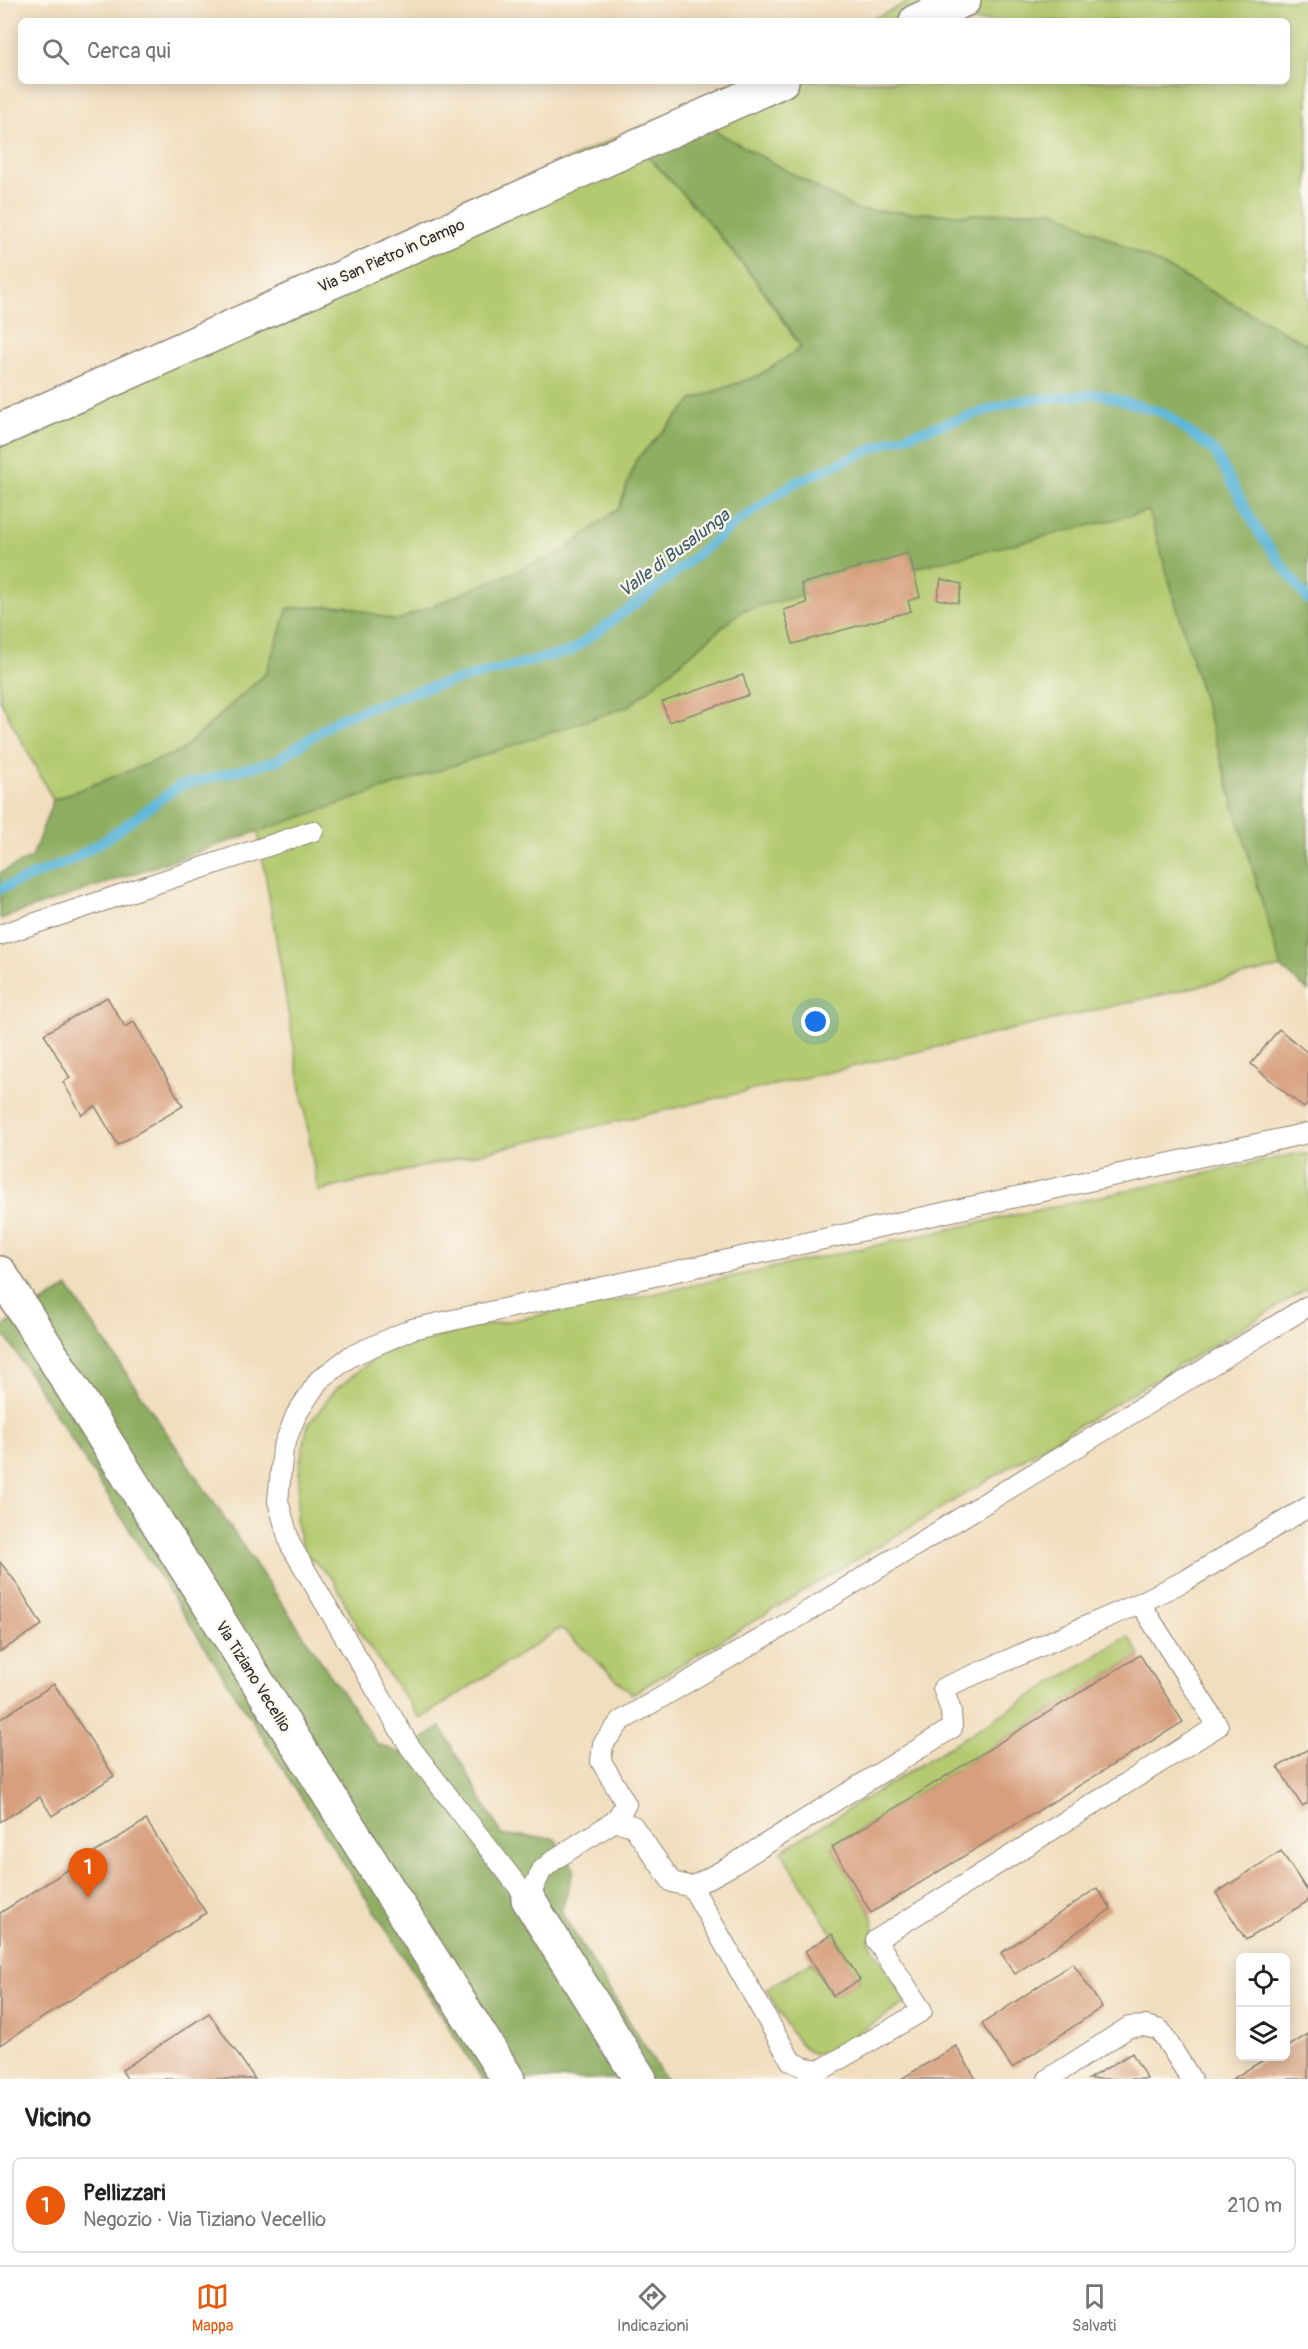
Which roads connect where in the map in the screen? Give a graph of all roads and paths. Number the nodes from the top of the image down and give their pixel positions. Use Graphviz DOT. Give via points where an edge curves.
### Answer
graph roads {
  1 [pos="963,0"];
  2 [pos="923,18"];
  3 [pos="775,84"];
  4 [pos="0,430"];
  5 [pos="313,831"];
  6 [pos="0,935"];
  7 [pos="1308,1132"];
  8 [pos="0,1273"];
  9 [pos="1308,1306"];
  10 [pos="1308,1507"];
  11 [pos="1140,1603"];
  12 [pos="615,1821"];
  13 [pos="692,1887"];
  14 [pos="528,1899"];
  15 [pos="508,2079"];
  16 [pos="640,2079"];
  17 [pos="1048,2079"];
  18 [pos="1191,2079"];
  1 -- 2 [label="street"];
  3 -- 4 [label="street, Via San Pietro in Campo"];
  5 -- 6 [label="lane"];
  7 -- 14 [label="lane" via="412,1329 351,1356 319,1380 296,1415 283,1448 278,1501 290,1544 410,1747"];
  8 -- 15 [label="street, Via Tiziano Vecellio"];
  9 -- 12 [label="lane" via="621,1721 603,1744 601,1761 626,1804"];
  10 -- 11 [label="lane"];
  11 -- 13 [label="lane" via="943,1688 952,1728"];
  11 -- 13 [label="lane" via="1218,1726 876,1940 922,2011 821,2070 791,2061"];
  12 -- 13 [label="lane" via="633,1826 672,1882"];
  12 -- 14 [label="lane" via="542,1870"];
  14 -- 16 [label="street"];
  17 -- 18 [label="lane" via="1129,2027 1145,2026 1160,2030"];
}
